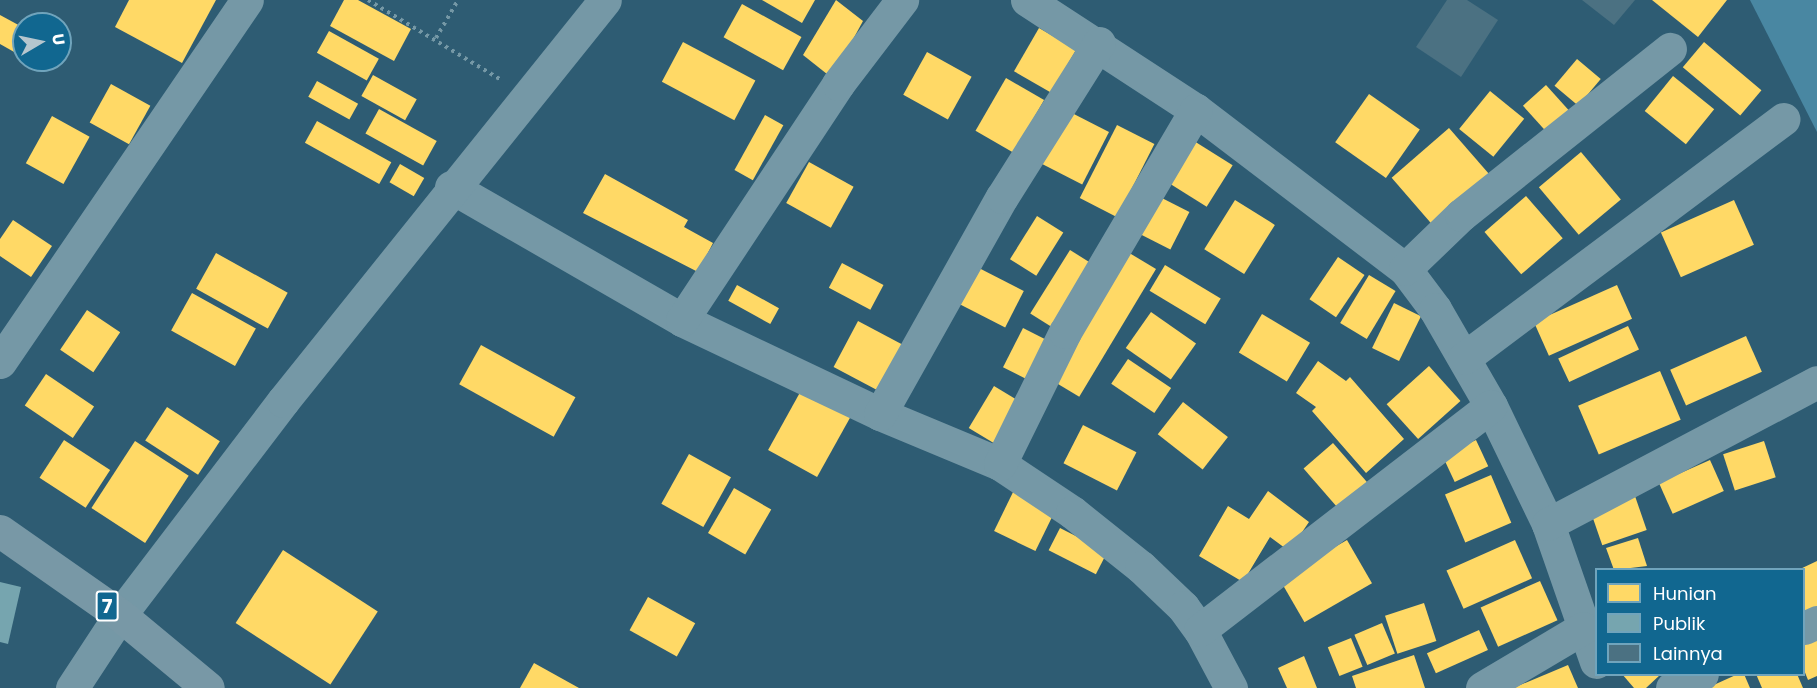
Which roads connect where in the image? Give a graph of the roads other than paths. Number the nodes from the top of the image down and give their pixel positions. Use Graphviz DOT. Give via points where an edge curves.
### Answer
graph roads {
  1 [pos="247,0"];
  2 [pos="605,0"];
  3 [pos="902,0"];
  4 [pos="1027,0"];
  5 [pos="1099,43"];
  6 [pos="1670,49"];
  7 [pos="1196,110"];
  8 [pos="1784,119"];
  9 [pos="451,187"];
  10 [pos="1405,269"];
  11 [pos="682,320"];
  12 [pos="1464,358"];
  13 [pos="0,362"];
  14 [pos="1817,382"];
  15 [pos="1491,406"];
  16 [pos="880,414"];
  17 [pos="1000,464"];
  18 [pos="1548,524"];
  19 [pos="0,531"];
  20 [pos="120,615"];
  21 [pos="1583,628"];
  22 [pos="1200,630"];
  23 [pos="1595,659"];
  24 [pos="1699,676"];
  25 [pos="72,688"];
  26 [pos="208,688"];
  27 [pos="1231,688"];
  28 [pos="1482,688"];
  29 [pos="1672,688"];
  1 -- 13 [label="street"];
  2 -- 9 [label="street"];
  3 -- 11 [label="street" via="838,84"];
  4 -- 5 [label="street"];
  5 -- 7 [label="street"];
  5 -- 16 [label="street" via="966,258"];
  6 -- 10 [label="street" via="1461,215"];
  7 -- 10 [label="street"];
  7 -- 17 [label="street" via="1065,332"];
  8 -- 12 [label="street"];
  9 -- 11 [label="street"];
  9 -- 20 [label="street"];
  10 -- 12 [label="street"];
  11 -- 16 [label="street"];
  12 -- 15 [label="street"];
  14 -- 18 [label="street"];
  15 -- 18 [label="street"];
  15 -- 22 [label="street"];
  16 -- 17 [label="street"];
  17 -- 22 [label="street" via="1072,512 1141,567"];
  18 -- 21 [label="street"];
  19 -- 20 [label="highway, 7"];
  20 -- 25 [label="street"];
  20 -- 26 [label="highway, 7"];
  21 -- 23 [label="street"];
  21 -- 28 [label="street"];
  22 -- 27 [label="street"];
  24 -- 29 [label="street"];
}
